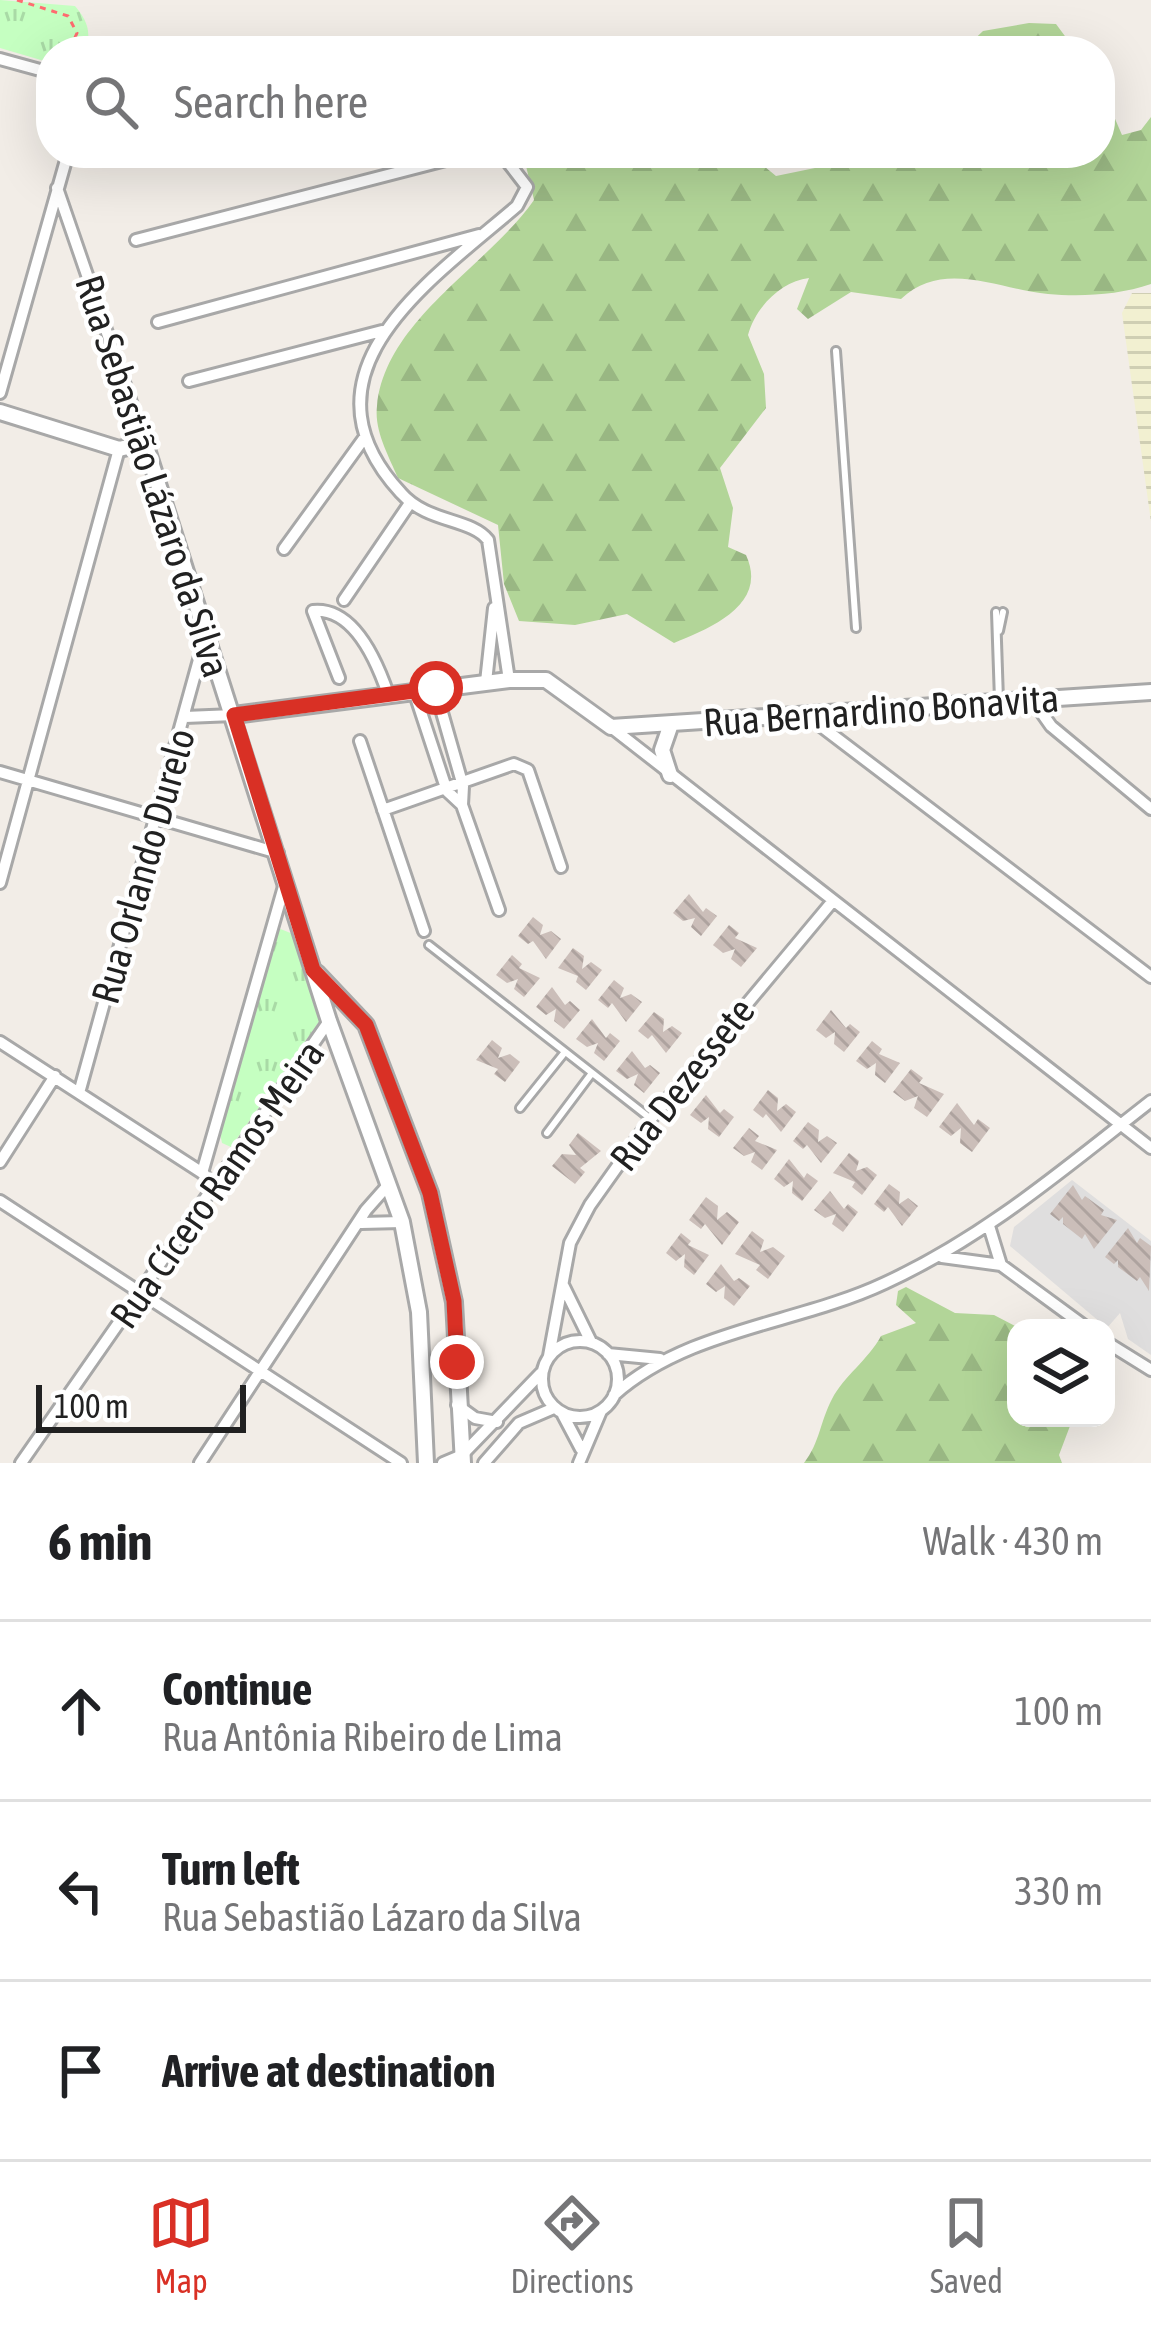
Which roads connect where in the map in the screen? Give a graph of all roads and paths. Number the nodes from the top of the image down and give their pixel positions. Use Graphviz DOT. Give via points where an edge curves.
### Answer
graph roads {
  1 [pos="17,0"];
  2 [pos="76,36"];
  3 [pos="0,58"];
  4 [pos="36,69"];
  5 [pos="64,168"];
  6 [pos="415,168"];
  7 [pos="514,168"];
  8 [pos="58,188"];
  9 [pos="485,233"];
  10 [pos="136,240"];
  11 [pos="158,322"];
  12 [pos="382,332"];
  13 [pos="836,351"];
  14 [pos="189,381"];
  15 [pos="0,393"];
  16 [pos="0,412"];
  17 [pos="365,437"];
  18 [pos="145,443"];
  19 [pos="119,449"];
  20 [pos="410,503"];
  21 [pos="284,548"];
  22 [pos="344,600"];
  23 [pos="495,605"];
  24 [pos="999,612"];
  25 [pos="856,628"];
  26 [pos="205,638"];
  27 [pos="339,678"];
  28 [pos="509,680"];
  29 [pos="486,682"];
  30 [pos="436,688"];
  31 [pos="414,691"];
  32 [pos="1151,692"];
  33 [pos="388,694"];
  34 [pos="1032,699"];
  35 [pos="999,700"];
  36 [pos="234,715"];
  37 [pos="185,717"];
  38 [pos="809,717"];
  39 [pos="671,724"];
  40 [pos="611,728"];
  41 [pos="360,741"];
  42 [pos="0,772"];
  43 [pos="670,775"];
  44 [pos="30,781"];
  45 [pos="463,785"];
  46 [pos="447,790"];
  47 [pos="461,805"];
  48 [pos="1151,808"];
  49 [pos="383,810"];
  50 [pos="158,817"];
  51 [pos="278,853"];
  52 [pos="561,867"];
  53 [pos="0,883"];
  54 [pos="285,883"];
  55 [pos="832,902"];
  56 [pos="499,910"];
  57 [pos="424,931"];
  58 [pos="429,945"];
  59 [pos="313,970"];
  60 [pos="1151,977"];
  61 [pos="329,1021"];
  62 [pos="0,1042"];
  63 [pos="565,1052"];
  64 [pos="592,1073"];
  65 [pos="55,1076"];
  66 [pos="79,1093"];
  67 [pos="1151,1101"];
  68 [pos="520,1108"];
  69 [pos="651,1119"];
  70 [pos="1121,1125"];
  71 [pos="547,1132"];
  72 [pos="1151,1148"];
  73 [pos="0,1162"];
  74 [pos="202,1173"];
  75 [pos="216,1183"];
  76 [pos="389,1184"];
  77 [pos="0,1201"];
  78 [pos="402,1222"];
  79 [pos="361,1223"];
  80 [pos="989,1226"];
  81 [pos="942,1257"];
  82 [pos="1001,1265"];
  83 [pos="562,1282"];
  84 [pos="144,1292"];
  85 [pos="1075,1319"];
  86 [pos="591,1342"];
  87 [pos="1115,1348"];
  88 [pos="608,1354"];
  89 [pos="550,1356"];
  90 [pos="669,1358"];
  91 [pos="1151,1370"];
  92 [pos="542,1371"];
  93 [pos="262,1372"];
  94 [pos="614,1395"];
  95 [pos="457,1405"];
  96 [pos="558,1410"];
  97 [pos="602,1411"];
  98 [pos="497,1422"];
  99 [pos="581,1449"];
  100 [pos="463,1459"];
  101 [pos="21,1463"];
  102 [pos="200,1463"];
  103 [pos="401,1463"];
  104 [pos="426,1463"];
  105 [pos="443,1463"];
  106 [pos="484,1463"];
  107 [pos="579,1463"];
  1 -- 2 [label="path" via="68,16"];
  3 -- 4 [label="street"];
  5 -- 8 [label="street"];
  6 -- 10 [label="street"];
  7 -- 9 [label="street" via="527,188"];
  8 -- 15 [label="street"];
  8 -- 18 [label="street, Rua Sebastião Lázaro da Silva"];
  9 -- 11 [label="street"];
  9 -- 12 [label="street"];
  12 -- 14 [label="street"];
  12 -- 17 [label="street" via="364,366"];
  13 -- 25 [label="lane"];
  16 -- 19 [label="street"];
  17 -- 20 [label="street"];
  17 -- 21 [label="street"];
  18 -- 19 [label="street"];
  18 -- 26 [label="street, Rua Sebastião Lázaro da Silva"];
  19 -- 44 [label="street"];
  20 -- 22 [label="street"];
  20 -- 23 [label="street" via="435,520 481,531"];
  23 -- 28 [label="street"];
  23 -- 29 [label="street"];
  24 -- 35 [label="lane"];
  26 -- 36 [label="street, Rua Sebastião Lázaro da Silva"];
  26 -- 37 [label="street, Rua Orlando Durelo"];
  27 -- 33 [label="street" via="313,611 351,626"];
  28 -- 29 [label="street"];
  28 -- 40 [label="street" via="546,680"];
  29 -- 30 [label="street"];
  30 -- 31 [label="street"];
  30 -- 45 [label="street"];
  31 -- 33 [label="street"];
  31 -- 46 [label="street"];
  32 -- 34 [label="street, Rua Bernardino Bonavita"];
  33 -- 36 [label="street"];
  34 -- 35 [label="street, Rua Bernardino Bonavita"];
  34 -- 48 [label="street" via="1051,726"];
  35 -- 38 [label="street, Rua Bernardino Bonavita"];
  36 -- 37 [label="street"];
  36 -- 51 [label="street, Rua Sebastião Lázaro da Silva"];
  37 -- 50 [label="street, Rua Orlando Durelo"];
  38 -- 39 [label="street, Rua Bernardino Bonavita"];
  38 -- 60 [label="street"];
  39 -- 40 [label="street, Rua Bernardino Bonavita"];
  39 -- 43 [label="street" via="662,750"];
  40 -- 43 [label="street"];
  41 -- 49 [label="street"];
  42 -- 44 [label="street"];
  43 -- 55 [label="street"];
  44 -- 50 [label="street"];
  44 -- 53 [label="street"];
  45 -- 46 [label="street"];
  45 -- 47 [label="street"];
  45 -- 52 [label="street" via="514,764 528,770"];
  46 -- 47 [label="street"];
  46 -- 49 [label="street"];
  47 -- 56 [label="street"];
  49 -- 57 [label="street"];
  50 -- 51 [label="street"];
  50 -- 66 [label="street, Rua Orlando Durelo"];
  51 -- 54 [label="street, Rua Sebastião Lázaro da Silva"];
  54 -- 59 [label="street, Rua Sebastião Lázaro da Silva"];
  54 -- 74 [label="street"];
  55 -- 69 [label="street, Rua Dezessete"];
  55 -- 70 [label="street"];
  58 -- 63 [label="lane"];
  59 -- 61 [label="street, Rua Sebastião Lázaro da Silva"];
  59 -- 95 [label="street, Rua Sebastião Lázaro da Silva" via="366,1025 430,1193 454,1301"];
  61 -- 75 [label="street, Rua Cícero Ramos Meira"];
  61 -- 76 [label="street, Rua Sebastião Lázaro da Silva"];
  62 -- 65 [label="street"];
  63 -- 64 [label="lane"];
  63 -- 68 [label="lane"];
  64 -- 69 [label="lane"];
  64 -- 71 [label="lane"];
  65 -- 66 [label="street"];
  65 -- 73 [label="street"];
  66 -- 74 [label="street"];
  67 -- 70 [label="street"];
  69 -- 83 [label="street, Rua Dezessete" via="590,1205"];
  70 -- 72 [label="street"];
  70 -- 80 [label="street"];
  74 -- 75 [label="street"];
  75 -- 84 [label="street, Rua Cícero Ramos Meira"];
  76 -- 78 [label="street, Rua Sebastião Lázaro da Silva"];
  76 -- 79 [label="street"];
  77 -- 84 [label="street"];
  78 -- 79 [label="street"];
  78 -- 104 [label="street, Rua Sebastião Lázaro da Silva" via="419,1312"];
  79 -- 93 [label="street"];
  80 -- 81 [label="street"];
  80 -- 82 [label="street"];
  81 -- 82 [label="street"];
  81 -- 90 [label="street"];
  82 -- 85 [label="street"];
  83 -- 86 [label="street"];
  83 -- 89 [label="street, Rua Dezessete"];
  84 -- 93 [label="street"];
  84 -- 101 [label="street, Rua Cícero Ramos Meira"];
  86 -- 88 [label="street"];
  86 -- 89 [label="street" via="568,1343"];
  87 -- 91 [label="street"];
  88 -- 90 [label="street"];
  88 -- 94 [label="street" via="617,1373"];
  89 -- 92 [label="street"];
  90 -- 94 [label="street"];
  92 -- 96 [label="street" via="543,1391"];
  92 -- 98 [label="street"];
  93 -- 102 [label="street"];
  93 -- 103 [label="street"];
  94 -- 97 [label="street"];
  95 -- 98 [label="street"];
  95 -- 100 [label="street, Rua Sebastião Lázaro da Silva"];
  96 -- 97 [label="street" via="582,1418"];
  96 -- 99 [label="street"];
  96 -- 106 [label="street" via="519,1423"];
  97 -- 99 [label="street"];
  98 -- 100 [label="street"];
  99 -- 107 [label="street"];
  100 -- 105 [label="street"];
}
